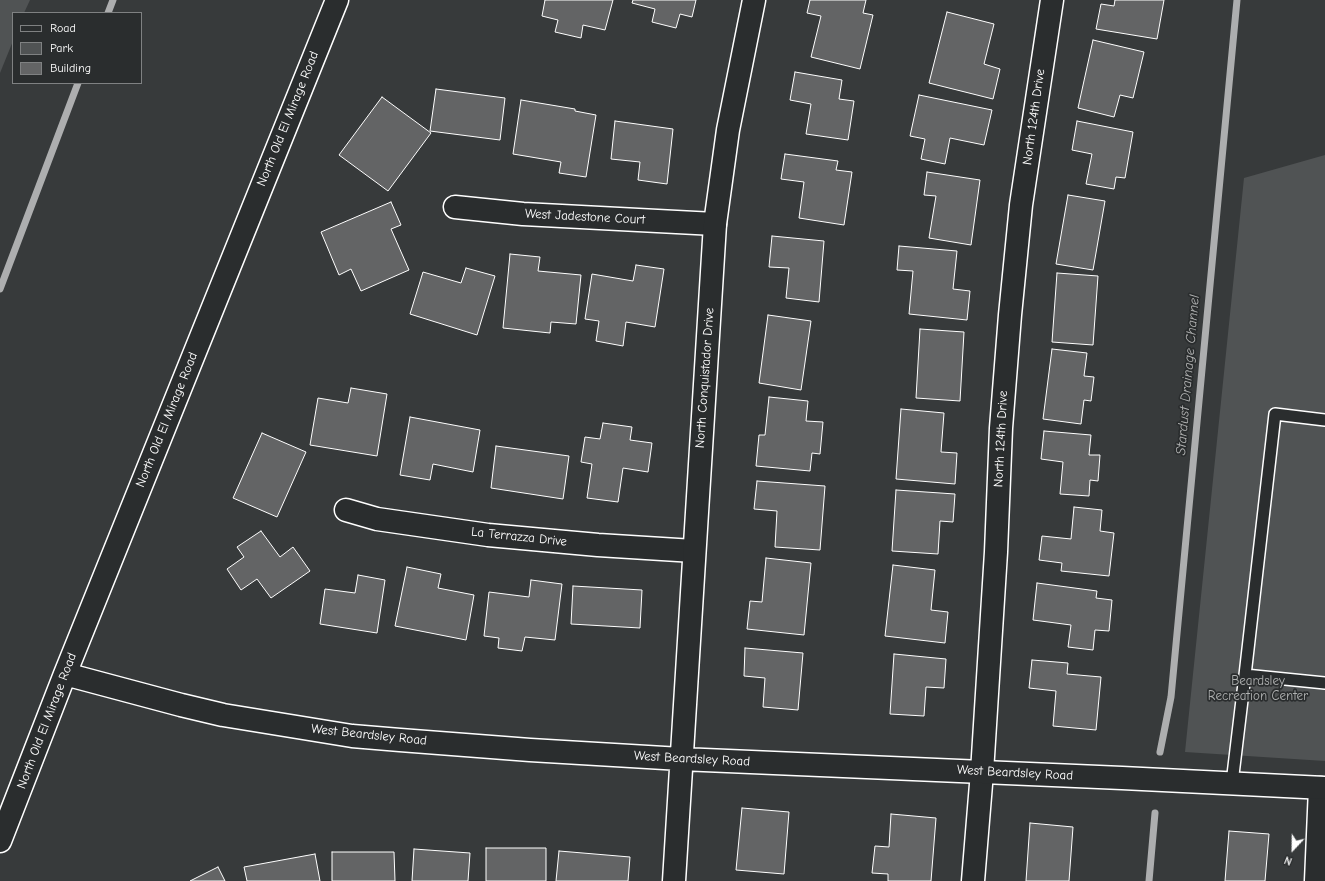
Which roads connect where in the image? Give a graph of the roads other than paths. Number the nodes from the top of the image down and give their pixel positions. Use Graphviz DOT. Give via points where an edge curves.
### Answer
graph roads {
  1 [pos="337,0"];
  2 [pos="754,0"];
  3 [pos="1052,0"];
  4 [pos="455,207"];
  5 [pos="716,224"];
  6 [pos="1325,420"];
  7 [pos="346,510"];
  8 [pos="694,551"];
  9 [pos="65,674"];
  10 [pos="1245,675"];
  11 [pos="1325,683"];
  12 [pos="681,759"];
  13 [pos="982,772"];
  14 [pos="1232,783"];
  15 [pos="1322,788"];
  16 [pos="0,841"];
  17 [pos="674,881"];
  18 [pos="973,881"];
  19 [pos="1316,881"];
  1 -- 9 [label="street, North Old El Mirage Road"];
  2 -- 5 [label="street, North Conquistador Drive" via="728,130"];
  3 -- 13 [label="street, North 124th Drive" via="1021,205 1010,315 1001,428"];
  4 -- 5 [label="street, West Jadestone Court" via="522,214"];
  5 -- 8 [label="street, North Conquistador Drive"];
  6 -- 10 [label="lane" via="1275,414"];
  7 -- 8 [label="street, La Terrazza Drive" via="376,519 488,535"];
  8 -- 12 [label="street, North Conquistador Drive"];
  9 -- 12 [label="street, West Beardsley Road" via="223,715 352,736"];
  9 -- 16 [label="street, North Old El Mirage Road"];
  10 -- 11 [label="lane"];
  10 -- 14 [label="lane"];
  12 -- 13 [label="street, West Beardsley Road"];
  12 -- 17 [label="street, North Conquistador Drive"];
  13 -- 14 [label="street, West Beardsley Road"];
  13 -- 18 [label="street, North 124th Drive"];
  14 -- 15 [label="street, West Beardsley Road"];
  15 -- 19 [label="street"];
}
